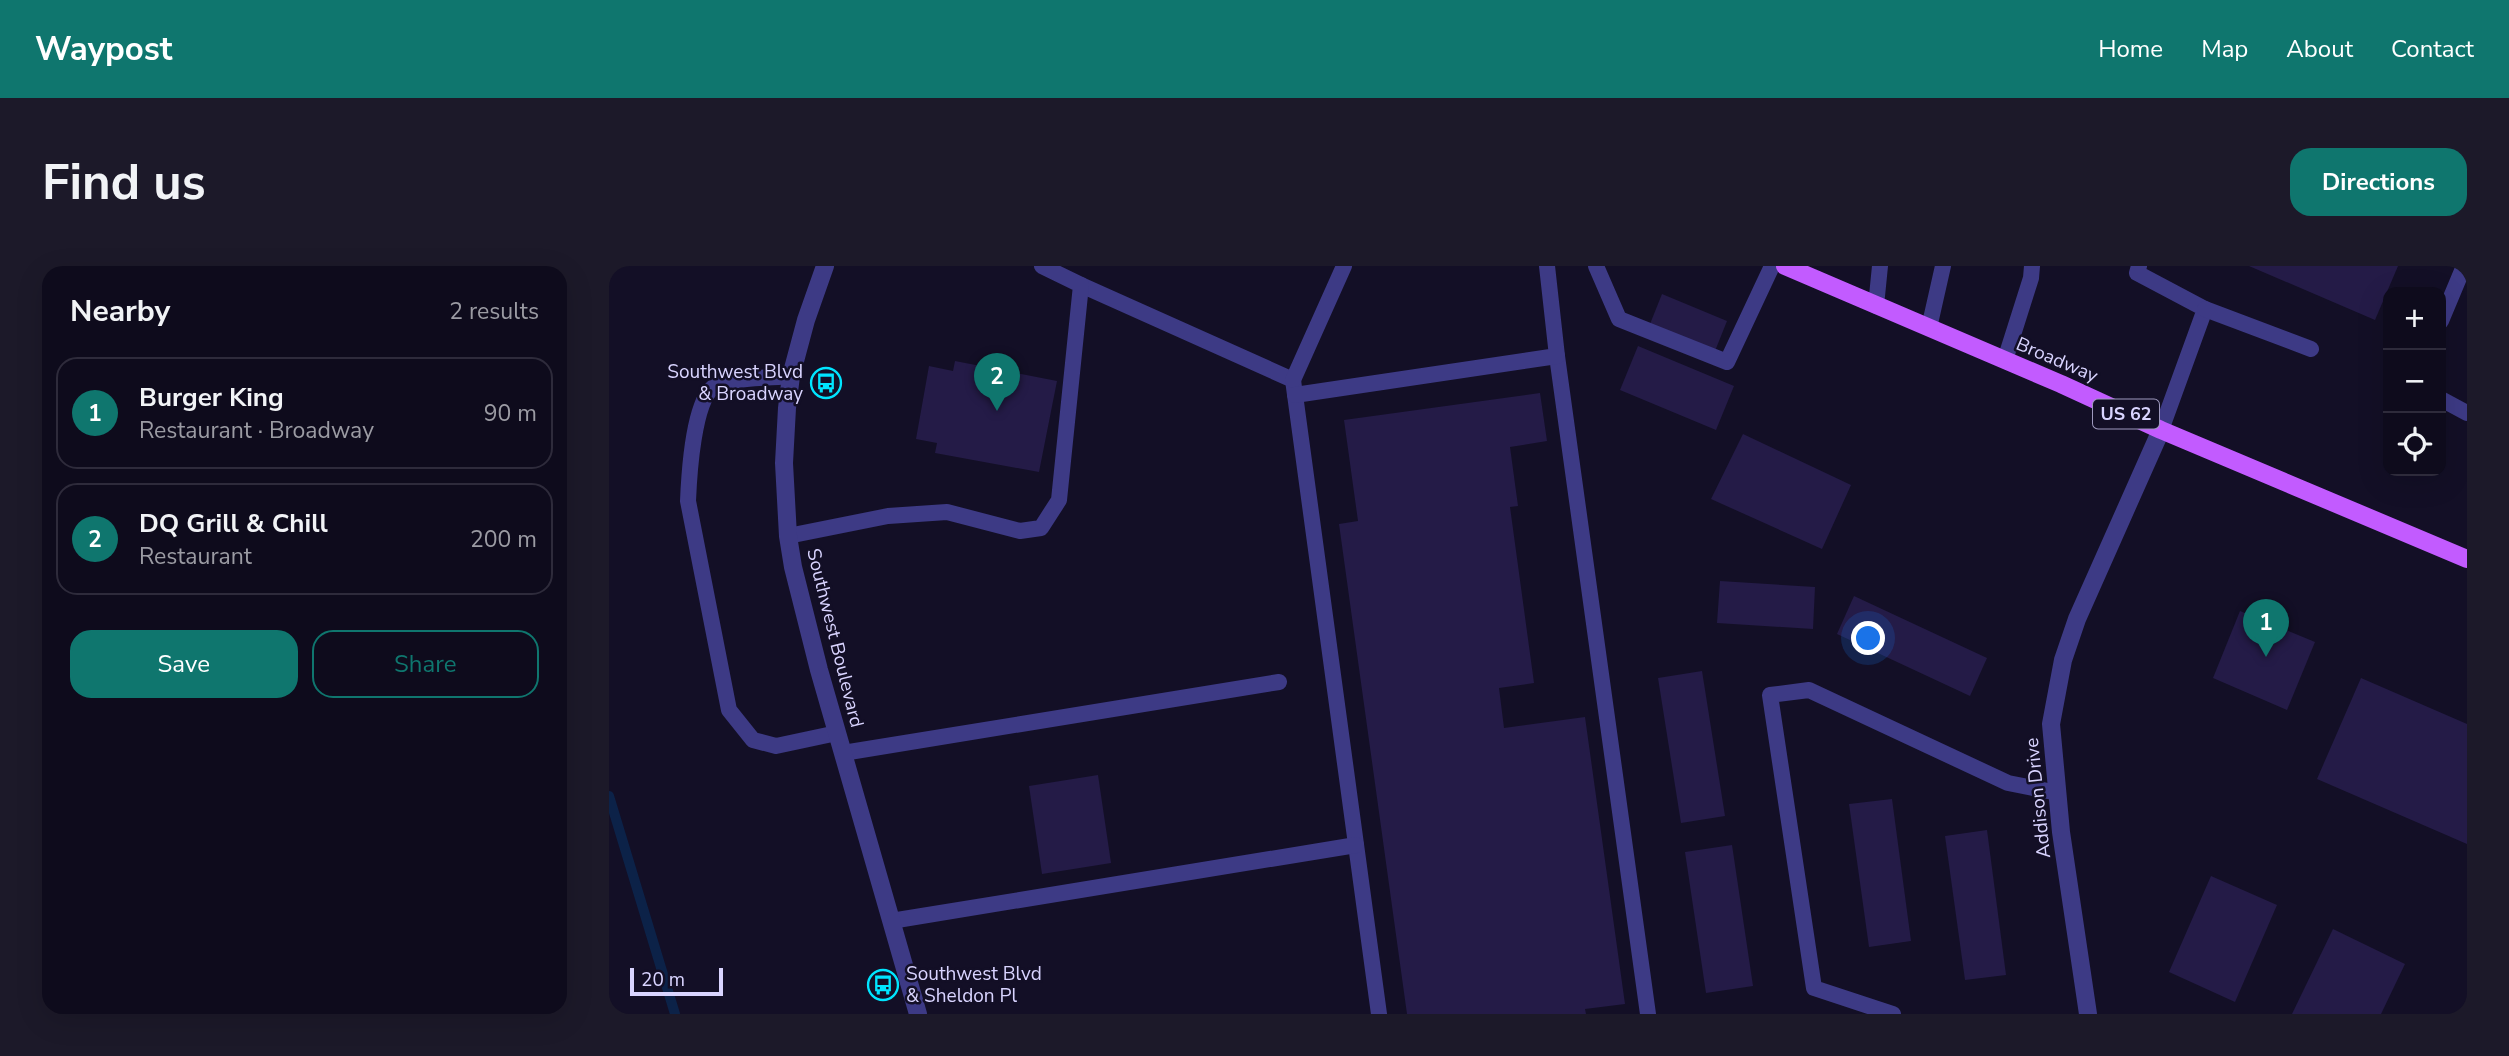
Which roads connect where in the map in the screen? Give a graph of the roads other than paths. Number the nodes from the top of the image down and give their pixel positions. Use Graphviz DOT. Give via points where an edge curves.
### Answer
graph roads {
  1 [pos="825,266"];
  2 [pos="1042,266"];
  3 [pos="1344,266"];
  4 [pos="1547,266"];
  5 [pos="1596,266"];
  6 [pos="1772,266"];
  7 [pos="1785,266"];
  8 [pos="1880,266"];
  9 [pos="1943,266"];
  10 [pos="2032,266"];
  11 [pos="2139,266"];
  12 [pos="2464,266"];
  13 [pos="1081,285"];
  14 [pos="1876,306"];
  15 [pos="2205,309"];
  16 [pos="2446,309"];
  17 [pos="1929,328"];
  18 [pos="2311,349"];
  19 [pos="1557,356"];
  20 [pos="2005,360"];
  21 [pos="791,376"];
  22 [pos="1294,387"];
  23 [pos="2446,401"];
  24 [pos="2467,413"];
  25 [pos="2161,430"];
  26 [pos="788,536"];
  27 [pos="2467,559"];
  28 [pos="1279,682"];
  29 [pos="837,733"];
  30 [pos="843,753"];
  31 [pos="2058,793"];
  32 [pos="1356,845"];
  33 [pos="891,921"];
  34 [pos="918,1014"];
  35 [pos="1379,1014"];
  36 [pos="1649,1014"];
  37 [pos="1893,1014"];
  38 [pos="2088,1014"];
  1 -- 21 [label="street, Southwest Boulevard"];
  2 -- 13 [label="lane"];
  3 -- 22 [label="lane"];
  4 -- 19 [label="lane"];
  5 -- 6 [label="lane" via="1619,319 1727,362"];
  7 -- 14 [label="main road, Broadway / US 62"];
  8 -- 14 [label="lane"];
  9 -- 17 [label="lane"];
  10 -- 20 [label="lane"];
  11 -- 15 [label="lane" via="2137,273"];
  12 -- 16 [label="lane"];
  13 -- 22 [label="lane"];
  13 -- 26 [label="lane" via="1059,500 1041,528 1020,531 947,512 888,516"];
  14 -- 17 [label="main road, Broadway / US 62"];
  15 -- 18 [label="lane"];
  15 -- 25 [label="lane"];
  17 -- 20 [label="main road, Broadway / US 62"];
  19 -- 22 [label="lane"];
  19 -- 36 [label="lane"];
  20 -- 25 [label="main road, Broadway / US 62"];
  21 -- 26 [label="street, Southwest Boulevard" via="785,463"];
  21 -- 29 [label="lane" via="715,386 705,398 689,465 688,501 729,710 753,740 776,746"];
  22 -- 32 [label="lane"];
  23 -- 24 [label="lane"];
  25 -- 27 [label="main road, Broadway / US 62"];
  25 -- 31 [label="street, Addison Drive" via="2063,660 2051,724"];
  26 -- 29 [label="street, Southwest Boulevard"];
  28 -- 30 [label="lane"];
  29 -- 30 [label="street, Southwest Boulevard"];
  30 -- 33 [label="street, Southwest Boulevard"];
  31 -- 37 [label="lane" via="2008,783 1809,691 1770,695 1814,988"];
  31 -- 38 [label="street, Addison Drive"];
  32 -- 33 [label="lane"];
  32 -- 35 [label="lane"];
  33 -- 34 [label="street, Southwest Boulevard"];
}
